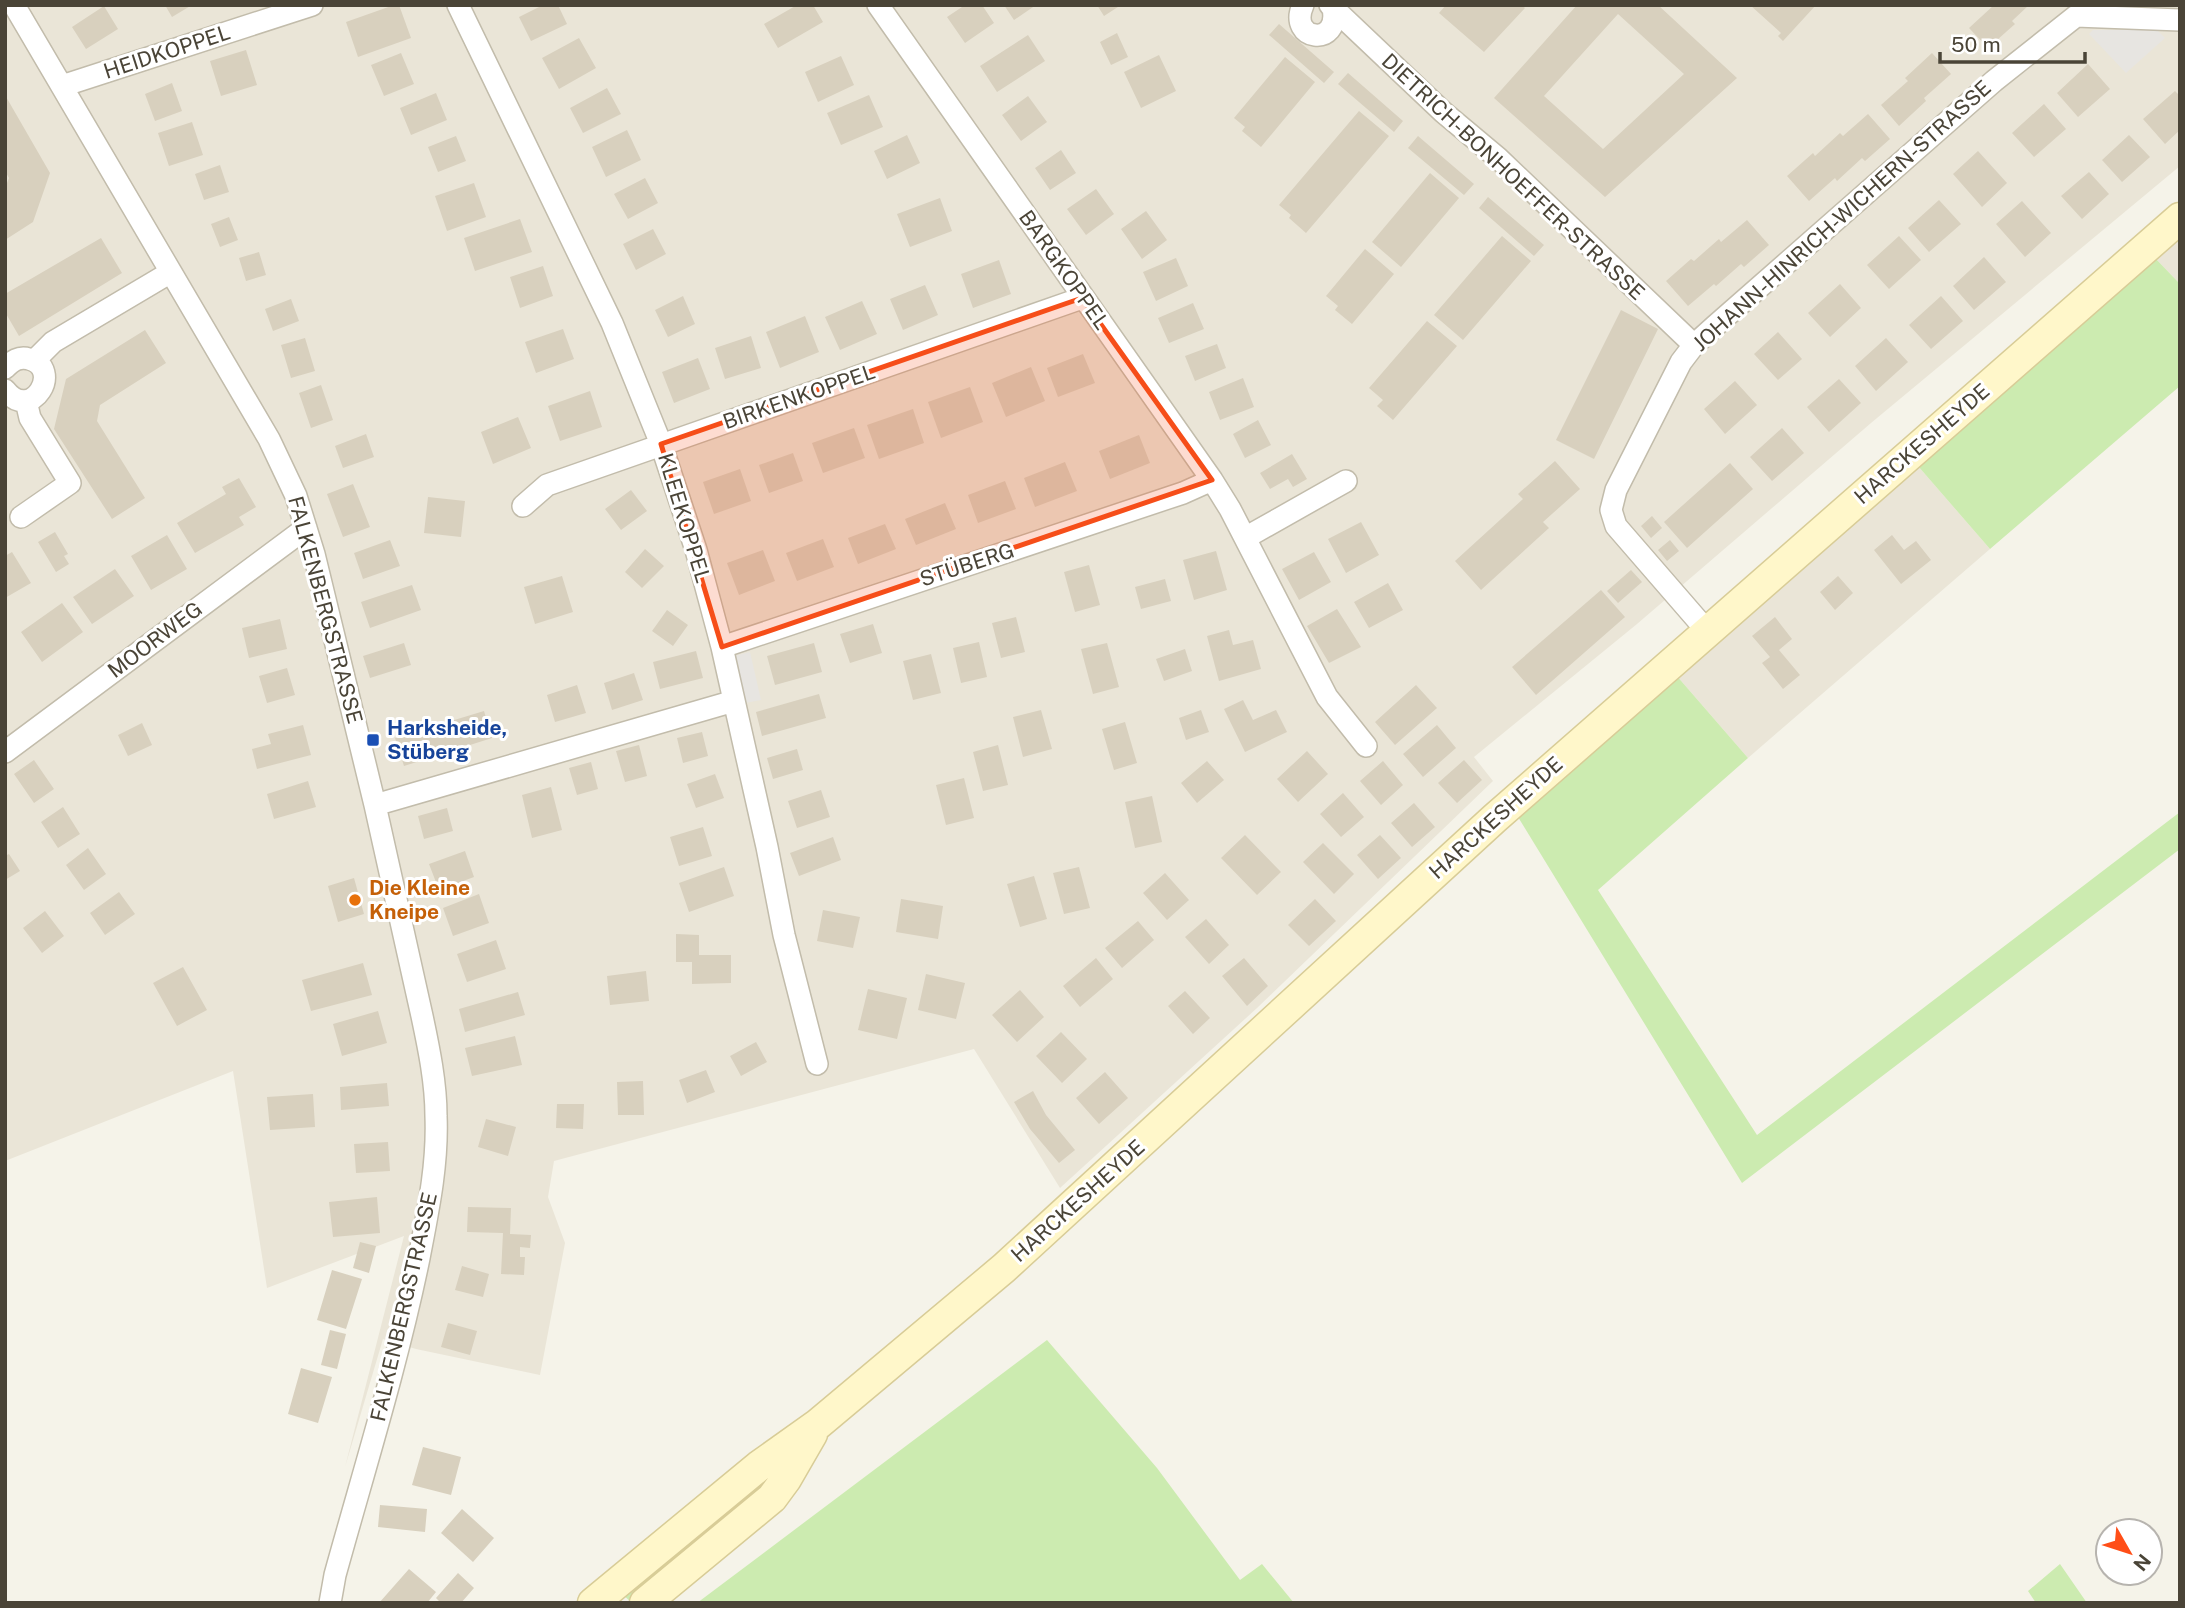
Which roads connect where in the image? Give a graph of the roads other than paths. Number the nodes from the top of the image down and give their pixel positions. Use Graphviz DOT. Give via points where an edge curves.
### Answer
graph roads {
  1 [pos="15,5"];
  2 [pos="312,5"];
  3 [pos="458,5"];
  4 [pos="878,5"];
  5 [pos="1303,5"];
  6 [pos="1331,7"];
  7 [pos="2072,10"];
  8 [pos="2180,20"];
  9 [pos="62,86"];
  10 [pos="2180,218"];
  11 [pos="171,272"];
  12 [pos="1082,298"];
  13 [pos="1694,345"];
  14 [pos="35,360"];
  15 [pos="5,368"];
  16 [pos="5,390"];
  17 [pos="26,401"];
  18 [pos="662,444"];
  19 [pos="1212,480"];
  20 [pos="1346,481"];
  21 [pos="523,506"];
  22 [pos="21,517"];
  23 [pos="306,528"];
  24 [pos="1245,538"];
  25 [pos="1707,631"];
  26 [pos="722,647"];
  27 [pos="734,701"];
  28 [pos="1366,746"];
  29 [pos="5,752"];
  30 [pos="375,805"];
  31 [pos="817,1064"];
  32 [pos="818,1424"];
  33 [pos="330,1603"];
  34 [pos="593,1603"];
  35 [pos="645,1603"];
  1 -- 9 [label="street, FALKENBERGSTRASSE"];
  2 -- 9 [label="street, HEIDKOPPEL"];
  3 -- 18 [label="street, KLEEKOPPEL" via="612,323"];
  4 -- 12 [label="street, BARGKOPPEL"];
  5 -- 6 [label="street, DIETRICH-BONHOEFFER-STRASSE" via="1298,15 1301,27 1309,34 1321,35 1331,30 1335,19"];
  6 -- 13 [label="street, DIETRICH-BONHOEFFER-STRASSE"];
  7 -- 8 [label="street, JOHANN-HINRICH-WICHERN-STRASSE"];
  7 -- 13 [label="street, JOHANN-HINRICH-WICHERN-STRASSE"];
  9 -- 11 [label="street, FALKENBERGSTRASSE"];
  10 -- 25 [label="main road, HARCKESHEYDE"];
  11 -- 14 [label="street" via="53,342"];
  11 -- 23 [label="street, FALKENBERGSTRASSE" via="269,439"];
  12 -- 18 [label="street, BIRKENKOPPEL"];
  12 -- 19 [label="street, BARGKOPPEL"];
  13 -- 25 [label="street, JOHANN-HINRICH-WICHERN-STRASSE" via="1616,489 1611,510 1616,526"];
  14 -- 15 [label="street" via="24,357"];
  14 -- 17 [label="street" via="44,370 45,384 37,396"];
  16 -- 17 [label="street"];
  17 -- 22 [label="street" via="30,418 70,483"];
  18 -- 21 [label="street, BIRKENKOPPEL" via="547,485"];
  18 -- 26 [label="street, KLEEKOPPEL"];
  19 -- 24 [label="street, BARGKOPPEL"];
  19 -- 26 [label="street, STÜBERG"];
  20 -- 24 [label="street"];
  23 -- 29 [label="street, MOORWEG"];
  23 -- 30 [label="street, FALKENBERGSTRASSE"];
  24 -- 28 [label="street, BARGKOPPEL" via="1326,698"];
  25 -- 32 [label="main road, HARCKESHEYDE" via="1495,818 1004,1268"];
  26 -- 27 [label="street, KLEEKOPPEL"];
  27 -- 30 [label="street"];
  27 -- 31 [label="street, KLEEKOPPEL"];
  30 -- 33 [label="street, FALKENBERGSTRASSE" via="429,1051 435,1152 413,1288"];
  32 -- 34 [label="main road, HARCKESHEYDE"];
  32 -- 35 [label="main road, HARCKESHEYDE" via="772,1498"];
}
